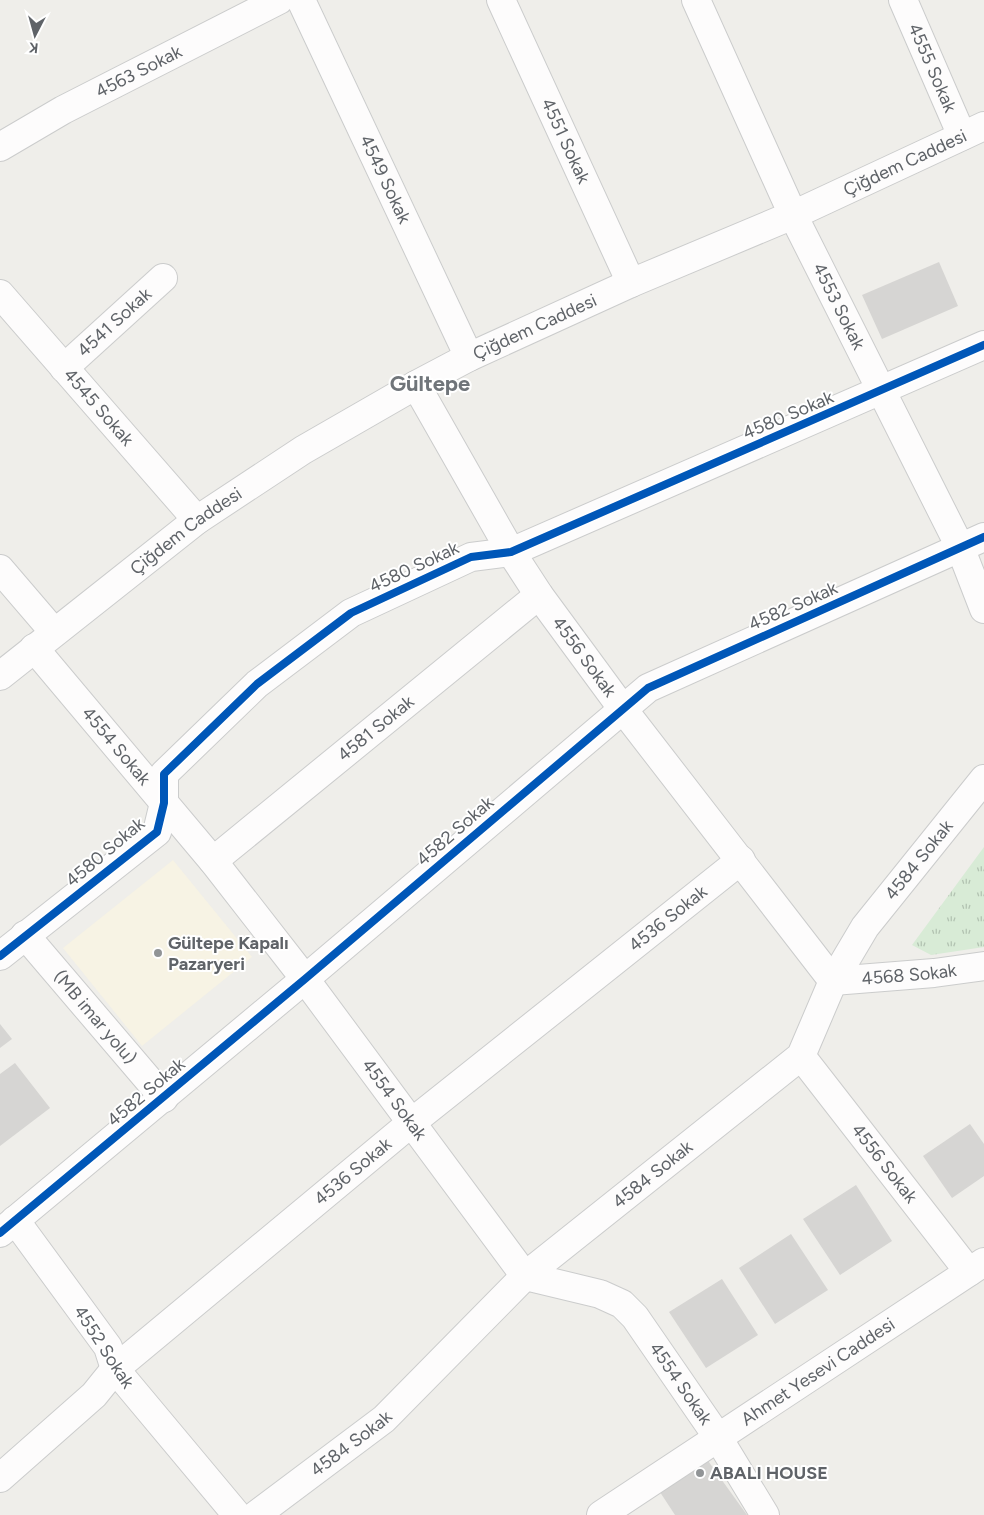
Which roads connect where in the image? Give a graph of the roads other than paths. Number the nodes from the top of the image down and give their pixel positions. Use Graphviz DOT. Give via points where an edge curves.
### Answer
graph roads {
  1 [pos="279,0"];
  2 [pos="301,0"];
  3 [pos="501,0"];
  4 [pos="696,0"];
  5 [pos="903,0"];
  6 [pos="973,131"];
  7 [pos="0,147"];
  8 [pos="793,215"];
  9 [pos="163,278"];
  10 [pos="631,283"];
  11 [pos="0,294"];
  12 [pos="984,345"];
  13 [pos="469,357"];
  14 [pos="64,368"];
  15 [pos="416,385"];
  16 [pos="883,390"];
  17 [pos="197,520"];
  18 [pos="972,542"];
  19 [pos="511,552"];
  20 [pos="0,569"];
  21 [pos="539,595"];
  22 [pos="984,609"];
  23 [pos="44,640"];
  24 [pos="0,676"];
  25 [pos="622,708"];
  26 [pos="984,779"];
  27 [pos="164,804"];
  28 [pos="741,860"];
  29 [pos="213,861"];
  30 [pos="25,935"];
  31 [pos="0,956"];
  32 [pos="984,966"];
  33 [pos="305,979"];
  34 [pos="833,981"];
  35 [pos="800,1056"];
  36 [pos="164,1098"];
  37 [pos="411,1123"];
  38 [pos="7,1227"];
  39 [pos="976,1267"];
  40 [pos="525,1276"];
  41 [pos="115,1369"];
  42 [pos="718,1436"];
  43 [pos="0,1478"];
  44 [pos="237,1515"];
  45 [pos="256,1515"];
  46 [pos="601,1515"];
  47 [pos="765,1515"];
  1 -- 7 [label="street, 4563 Sokak" via="63,110"];
  2 -- 13 [label="street, 4549 Sokak"];
  3 -- 10 [label="street, 4551 Sokak"];
  4 -- 8 [label="street, 4553 Sokak"];
  5 -- 6 [label="street, 4555 Sokak"];
  6 -- 8 [label="street, Çiğdem Caddesi"];
  8 -- 10 [label="street, Çiğdem Caddesi"];
  8 -- 16 [label="street, 4553 Sokak"];
  9 -- 14 [label="street, 4541 Sokak"];
  10 -- 13 [label="street, Çiğdem Caddesi"];
  11 -- 14 [label="street, 4545 Sokak"];
  12 -- 16 [label="street, 4580 Sokak"];
  13 -- 15 [label="street, Çiğdem Caddesi"];
  14 -- 17 [label="street, 4545 Sokak"];
  15 -- 17 [label="street, Çiğdem Caddesi" via="303,450"];
  15 -- 19 [label="street, 4556 Sokak"];
  16 -- 18 [label="street, 4553 Sokak"];
  16 -- 19 [label="street, 4580 Sokak"];
  17 -- 23 [label="street, Çiğdem Caddesi"];
  18 -- 22 [label="street, 4553 Sokak"];
  18 -- 25 [label="street, 4582 Sokak" via="648,688"];
  19 -- 21 [label="street, 4556 Sokak"];
  19 -- 27 [label="street, 4580 Sokak" via="471,557 351,613 256,684 164,774"];
  20 -- 23 [label="street, 4554 Sokak"];
  21 -- 25 [label="street, 4556 Sokak"];
  21 -- 29 [label="street, 4581 Sokak"];
  23 -- 24 [label="street, Çiğdem Caddesi"];
  23 -- 27 [label="street, 4554 Sokak"];
  25 -- 28 [label="street, 4556 Sokak"];
  25 -- 33 [label="street, 4582 Sokak"];
  26 -- 34 [label="street, 4584 Sokak" via="865,927"];
  27 -- 29 [label="street, 4554 Sokak"];
  27 -- 30 [label="street, 4580 Sokak" via="157,832"];
  28 -- 34 [label="street, 4556 Sokak"];
  28 -- 37 [label="street, 4536 Sokak"];
  29 -- 33 [label="street, 4554 Sokak"];
  30 -- 31 [label="street, 4580 Sokak"];
  30 -- 36 [label="street, (MB imar yolu)"];
  32 -- 34 [label="street, 4568 Sokak"];
  33 -- 36 [label="street, 4582 Sokak"];
  33 -- 37 [label="street, 4554 Sokak"];
  34 -- 35 [label="street, 4584 Sokak"];
  35 -- 39 [label="street, 4556 Sokak"];
  35 -- 40 [label="street, 4584 Sokak"];
  36 -- 38 [label="street, 4582 Sokak"];
  37 -- 40 [label="street, 4554 Sokak"];
  37 -- 41 [label="street, 4536 Sokak"];
  38 -- 41 [label="street, 4552 Sokak" via="108,1347"];
  39 -- 42 [label="street, Ahmet Yesevi Caddesi"];
  40 -- 42 [label="street, 4554 Sokak" via="600,1294 622,1304 635,1317"];
  40 -- 45 [label="street, 4584 Sokak" via="384,1419"];
  41 -- 43 [label="street, 4536 Sokak" via="94,1395"];
  41 -- 44 [label="street, 4552 Sokak"];
  42 -- 46 [label="street, Ahmet Yesevi Caddesi"];
  42 -- 47 [label="street, 4554 Sokak"];
}
